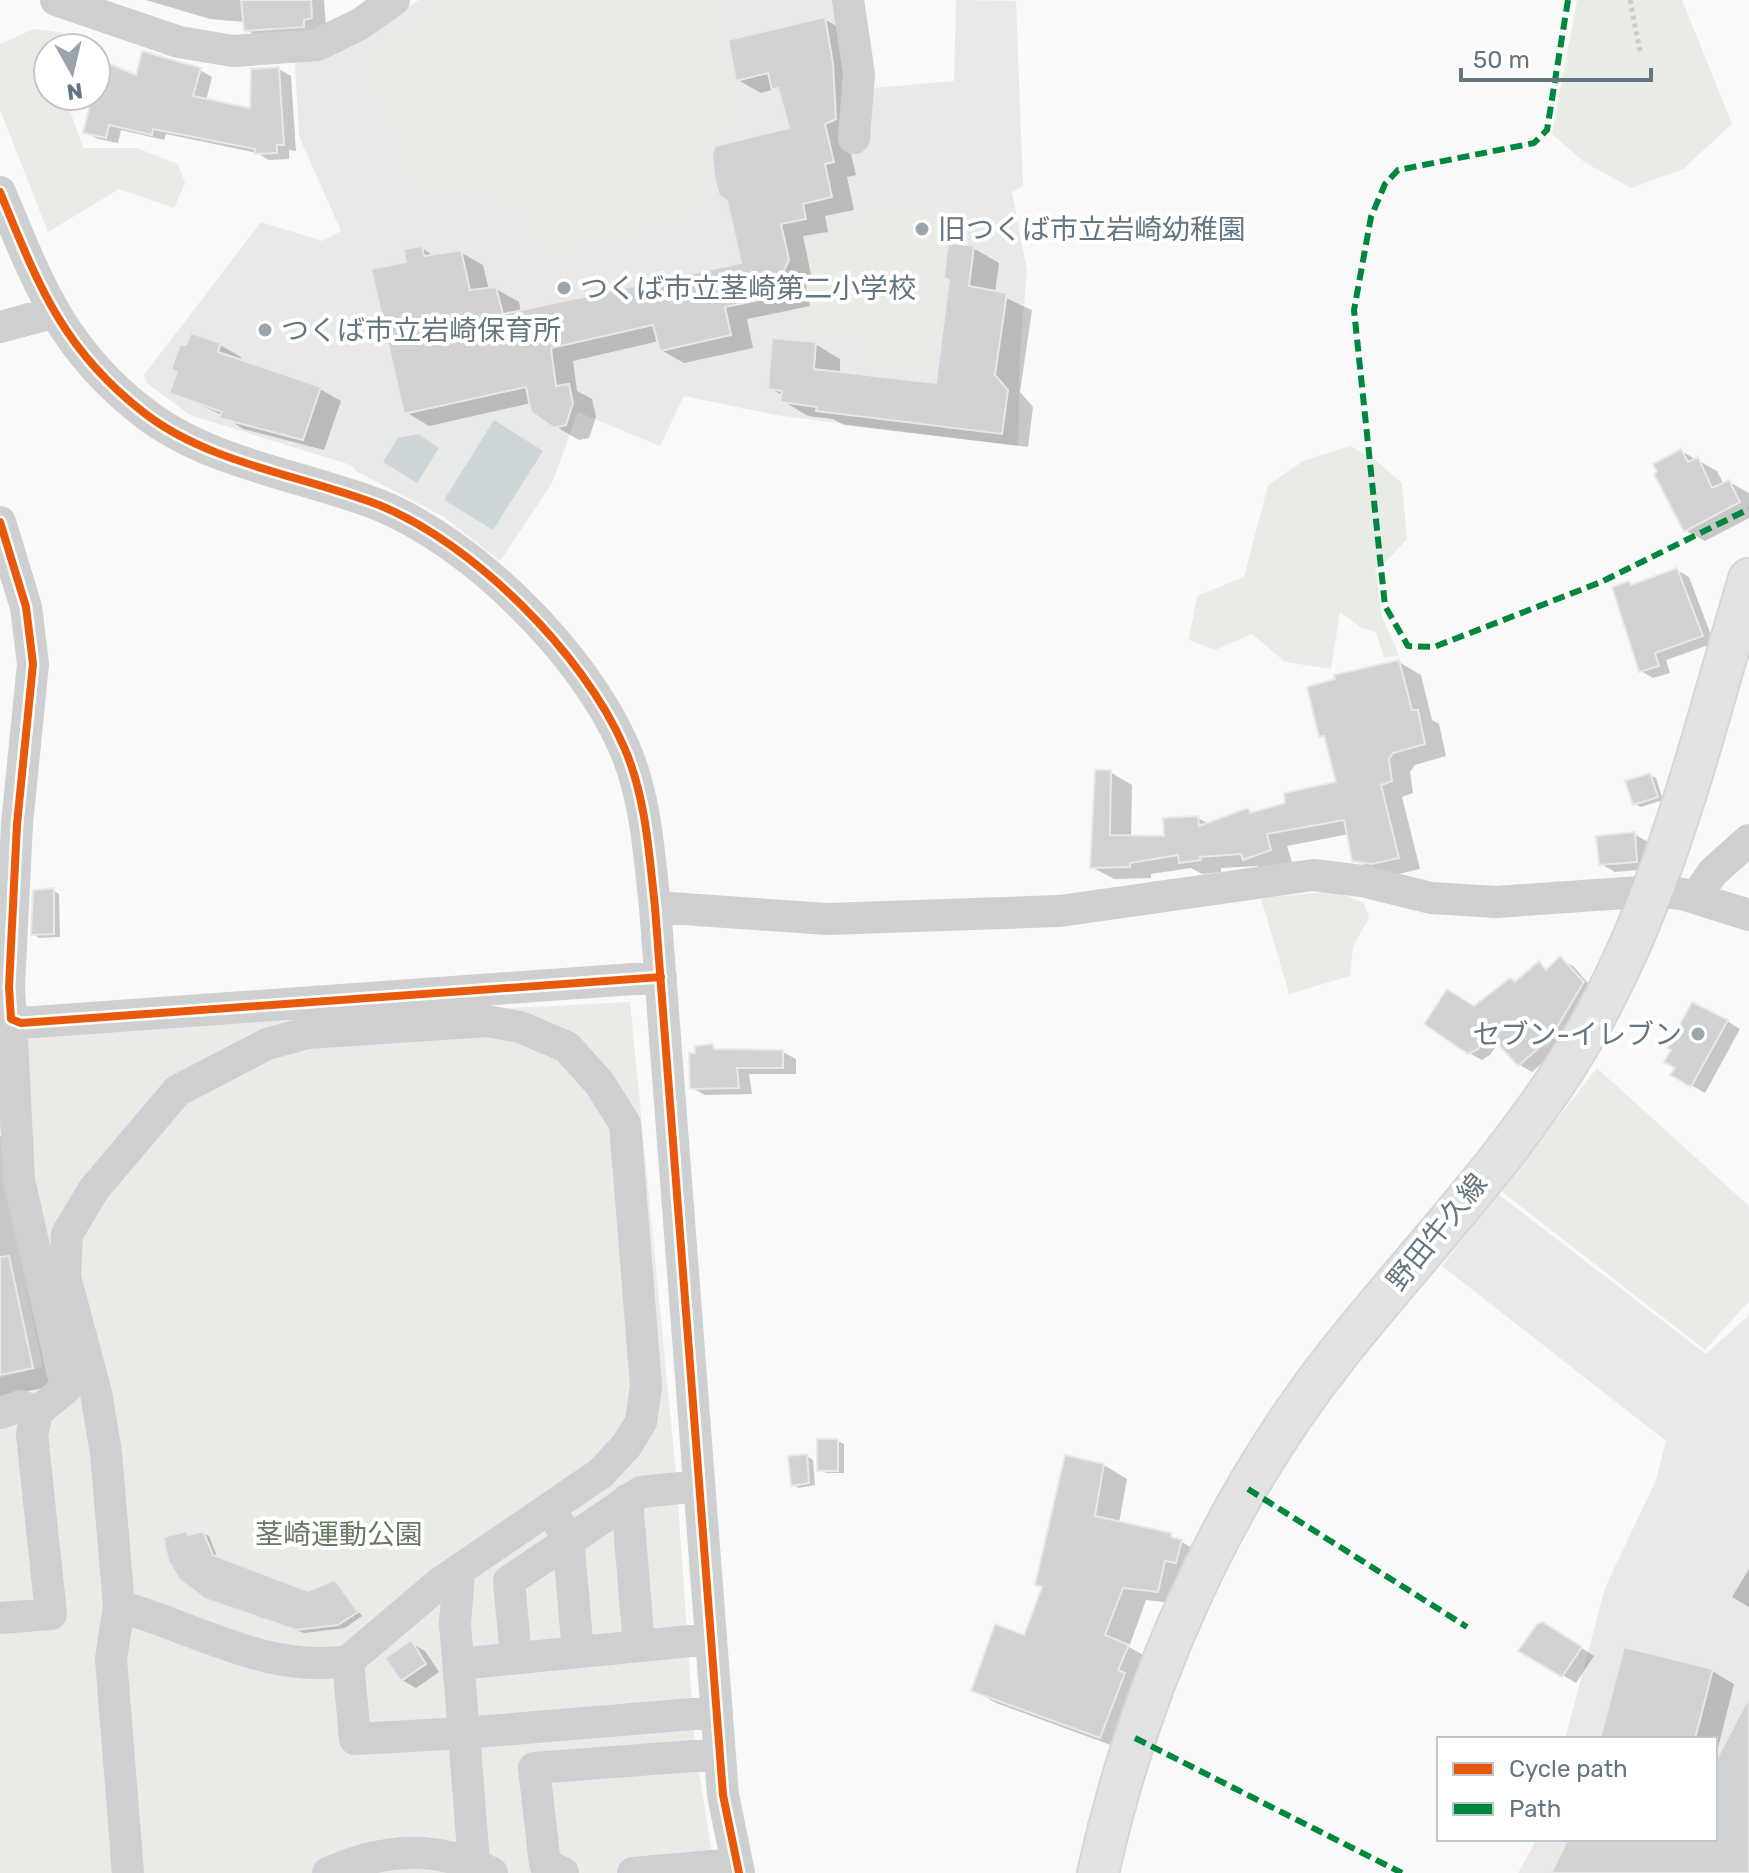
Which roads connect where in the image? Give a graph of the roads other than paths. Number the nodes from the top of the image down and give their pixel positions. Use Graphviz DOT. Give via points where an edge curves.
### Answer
graph roads {
  1 [pos="56,0"];
  2 [pos="394,0"];
  3 [pos="848,0"];
  4 [pos="854,138"];
  5 [pos="0,192"];
  6 [pos="52,313"];
  7 [pos="0,327"];
  8 [pos="0,522"];
  9 [pos="1749,579"];
  10 [pos="1749,840"];
  11 [pos="1654,891"];
  12 [pos="1695,898"];
  13 [pos="655,907"];
  14 [pos="1749,915"];
  15 [pos="661,977"];
  16 [pos="5,987"];
  17 [pos="11,1019"];
  18 [pos="37,1412"];
  19 [pos="0,1413"];
  20 [pos="699,1486"];
  21 [pos="627,1500"];
  22 [pos="550,1508"];
  23 [pos="568,1538"];
  24 [pos="459,1571"];
  25 [pos="119,1606"];
  26 [pos="0,1618"];
  27 [pos="393,1623"];
  28 [pos="711,1639"];
  29 [pos="639,1646"];
  30 [pos="458,1652"];
  31 [pos="578,1652"];
  32 [pos="516,1658"];
  33 [pos="348,1661"];
  34 [pos="717,1712"];
  35 [pos="464,1733"];
  36 [pos="720,1754"];
  37 [pos="483,1868"];
  38 [pos="737,1868"];
  39 [pos="128,1873"];
  40 [pos="328,1873"];
  41 [pos="563,1873"];
  42 [pos="633,1873"];
  43 [pos="1098,1873"];
  1 -- 2 [label="street" via="179,42 233,51 317,45"];
  3 -- 4 [label="street" via="859,74"];
  5 -- 6 [label="street"];
  6 -- 7 [label="street"];
  6 -- 13 [label="street" via="106,380 177,435 382,506 443,542 536,619 597,695 624,747 638,789"];
  8 -- 16 [label="street" via="26,607 33,664"];
  9 -- 11 [label="main road, 野田牛久線"];
  10 -- 12 [label="street" via="1713,872"];
  11 -- 12 [label="street"];
  11 -- 13 [label="street" via="1496,902 1431,898 1313,875 1060,911 827,919"];
  11 -- 43 [label="main road, 野田牛久線" via="1577,1048 1532,1114 1334,1358 1248,1489 1164,1661 1125,1769"];
  12 -- 14 [label="street"];
  13 -- 15 [label="street"];
  15 -- 17 [label="street" via="21,1023"];
  15 -- 20 [label="street"];
  16 -- 17 [label="street"];
  17 -- 18 [label="street" via="19,1180 66,1388"];
  18 -- 19 [label="street" via="21,1406"];
  18 -- 26 [label="street" via="32,1435 51,1614"];
  20 -- 21 [label="street" via="641,1492"];
  20 -- 28 [label="street"];
  21 -- 23 [label="street"];
  21 -- 29 [label="street"];
  22 -- 23 [label="street"];
  22 -- 24 [label="street"];
  22 -- 25 [label="street" via="601,1473 641,1422 646,1386 625,1124 600,1084 567,1047 520,1027 487,1021 307,1033 267,1044 177,1091 94,1189 67,1234 65,1277 106,1453"];
  23 -- 31 [label="street"];
  23 -- 32 [label="street" via="509,1581"];
  24 -- 27 [label="street"];
  24 -- 30 [label="street"];
  25 -- 33 [label="street" via="215,1641 296,1662 320,1666"];
  25 -- 39 [label="street" via="111,1659"];
  27 -- 30 [label="street" via="423,1623"];
  27 -- 33 [label="street"];
  28 -- 29 [label="street"];
  28 -- 34 [label="street"];
  29 -- 31 [label="street"];
  30 -- 32 [label="street"];
  30 -- 35 [label="street"];
  31 -- 32 [label="street"];
  33 -- 35 [label="street" via="355,1739"];
  34 -- 35 [label="street"];
  34 -- 36 [label="street"];
  35 -- 37 [label="street"];
  36 -- 38 [label="street"];
  36 -- 41 [label="street" via="534,1768 545,1864"];
  37 -- 40 [label="street" via="402,1850"];
  38 -- 42 [label="street"];
}
